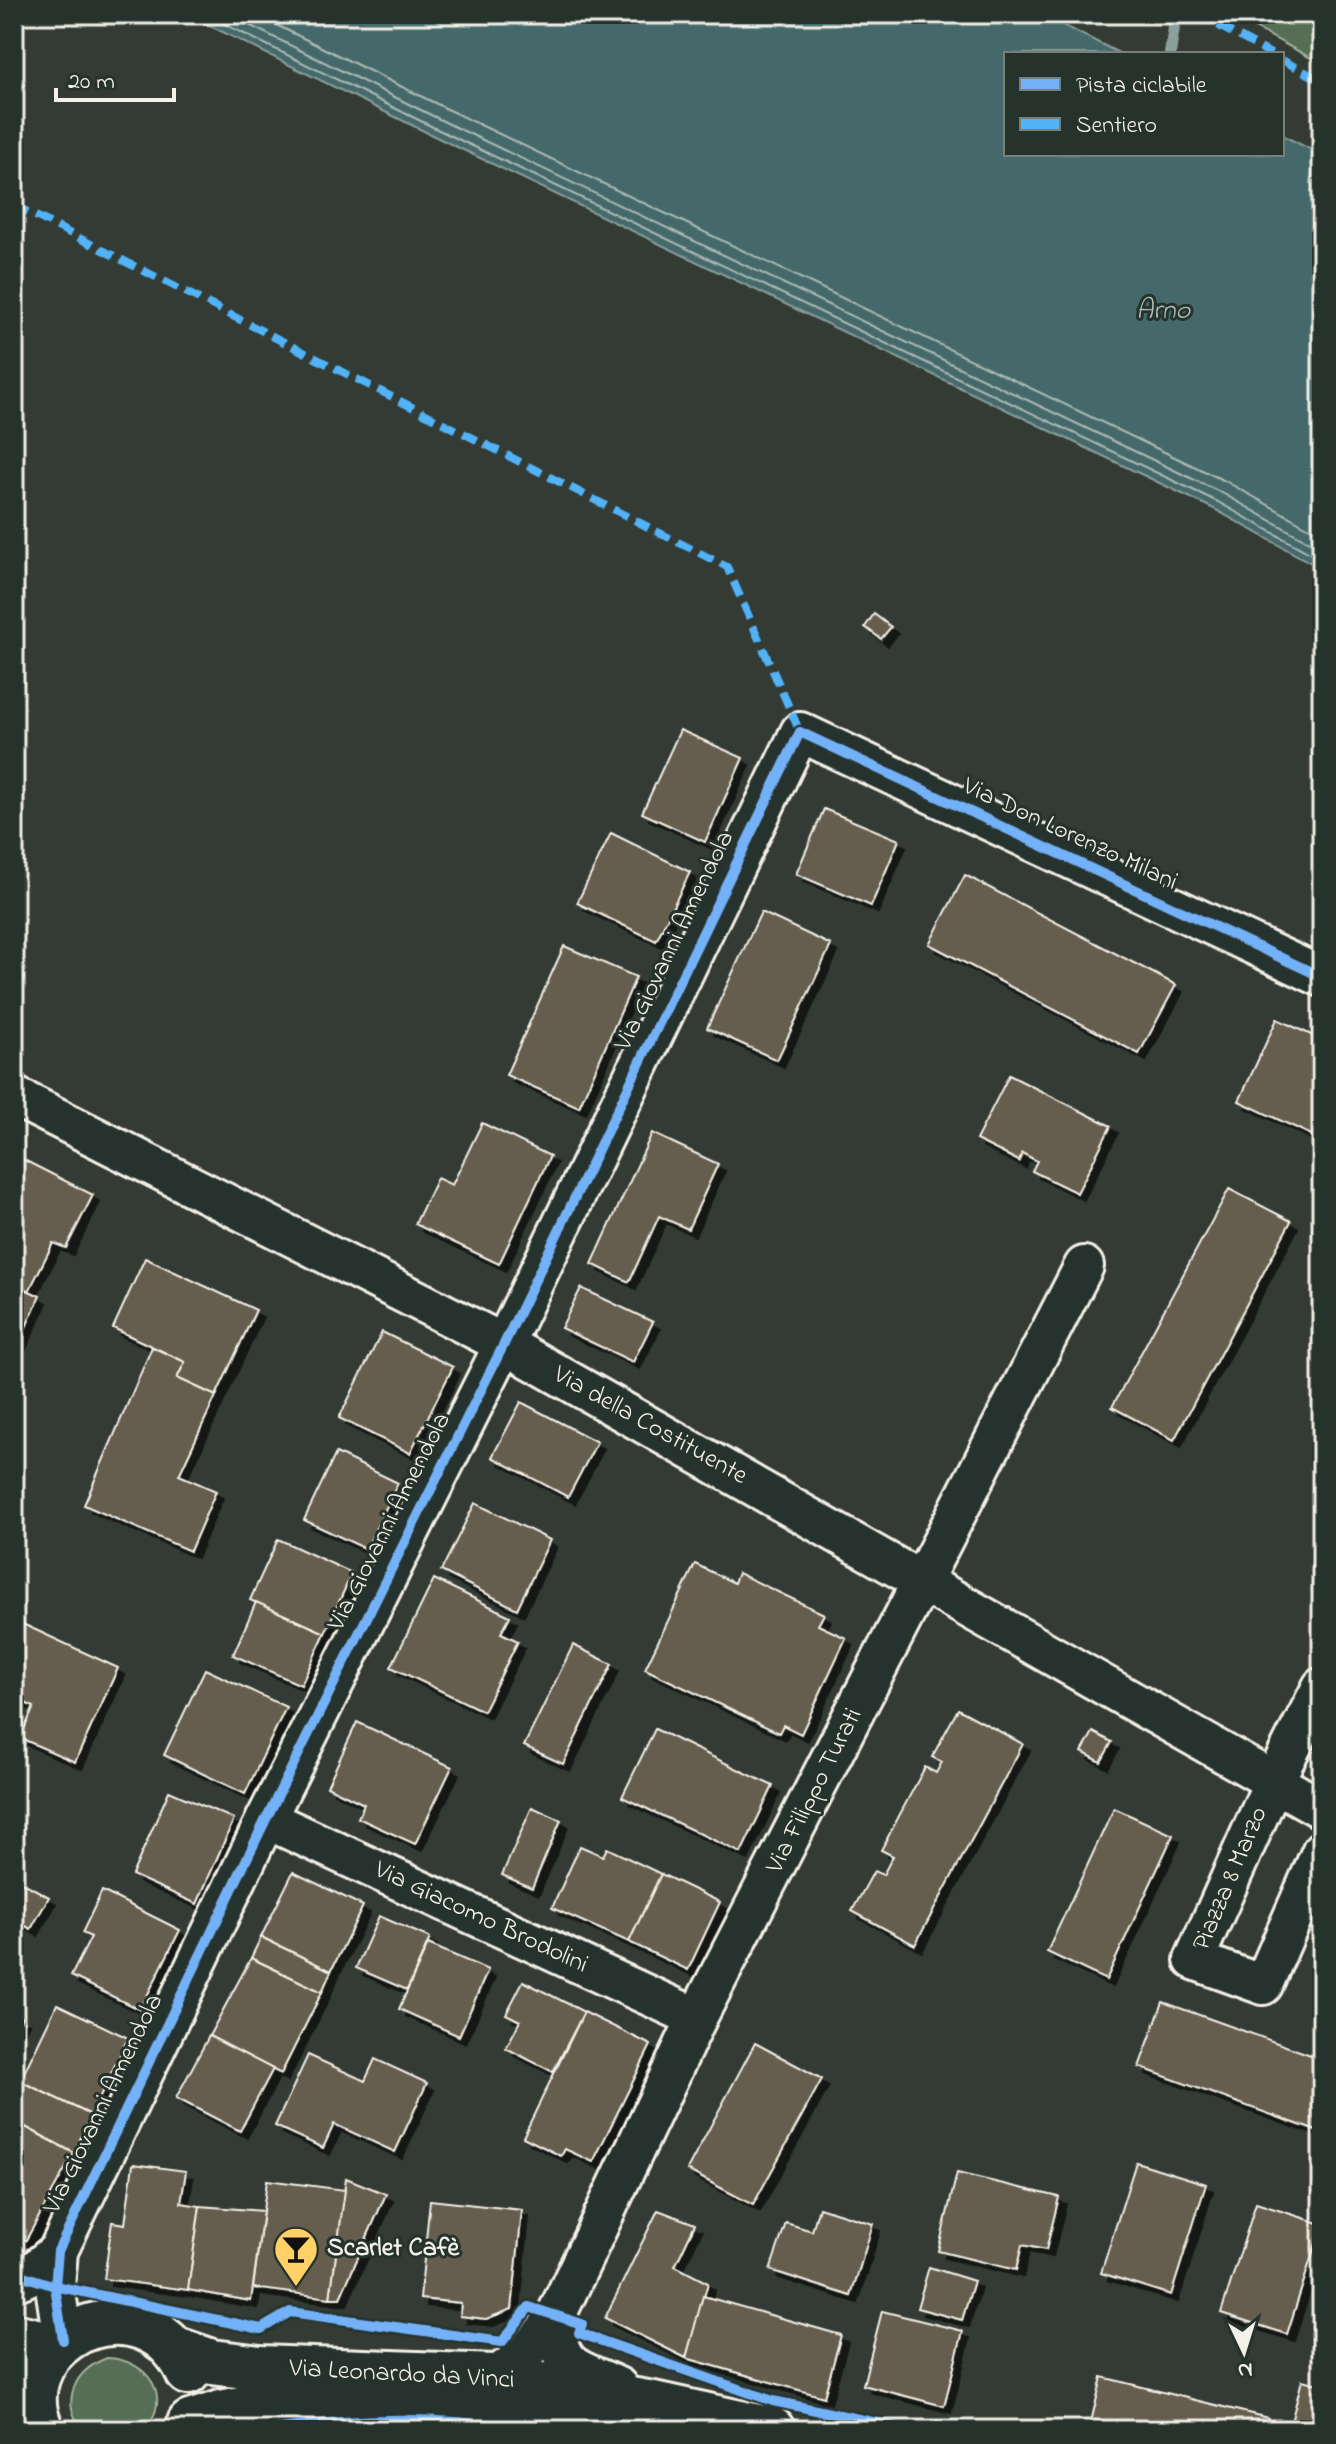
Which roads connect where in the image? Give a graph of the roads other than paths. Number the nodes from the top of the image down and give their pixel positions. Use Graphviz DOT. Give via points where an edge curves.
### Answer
graph roads {
  1 [pos="800,732"];
  2 [pos="1322,977"];
  3 [pos="14,1096"];
  4 [pos="1084,1266"];
  5 [pos="504,1344"];
  6 [pos="924,1580"];
  7 [pos="1322,1687"];
  8 [pos="1274,1781"];
  9 [pos="1322,1809"];
  10 [pos="266,1819"];
  11 [pos="1322,1850"];
  12 [pos="697,2018"];
  13 [pos="58,2251"];
  14 [pos="14,2282"];
  15 [pos="554,2320"];
  16 [pos="14,2336"];
  17 [pos="60,2343"];
  18 [pos="174,2349"];
  19 [pos="495,2377"];
  20 [pos="640,2417"];
  21 [pos="31,2419"];
  22 [pos="188,2427"];
  23 [pos="772,2430"];
  1 -- 2 [label="street, Via Don Lorenzo Milani"];
  1 -- 5 [label="street, Via Giovanni Amendola"];
  3 -- 5 [label="street, Via della Costituente"];
  4 -- 6 [label="street, Via Filippo Turati"];
  5 -- 6 [label="street, Via della Costituente"];
  5 -- 10 [label="street, Via Giovanni Amendola"];
  6 -- 8 [label="street, Via della Costituente"];
  6 -- 12 [label="street, Via Filippo Turati"];
  7 -- 8 [label="street"];
  8 -- 9 [label="street, Piazza 8 Marzo"];
  8 -- 11 [label="street, Piazza 8 Marzo" via="1194,1960 1263,1985"];
  10 -- 12 [label="street, Via Giacomo Brodolini"];
  10 -- 13 [label="street, Via Giovanni Amendola"];
  12 -- 15 [label="street, Via Filippo Turati"];
  13 -- 14 [label="street"];
  13 -- 17 [label="street, Via Giovanni Amendola"];
  15 -- 19 [label="street, Via Filippo Turati" via="524,2356"];
  15 -- 20 [label="street" via="556,2342 573,2369 612,2384"];
  16 -- 17 [label="main road"];
  17 -- 18 [label="main road, Via Leonardo da Vinci" via="100,2322 121,2322 141,2326"];
  17 -- 21 [label="main road" via="44,2363"];
  18 -- 19 [label="main road, Via Leonardo da Vinci" via="212,2362 260,2368"];
  18 -- 22 [label="main road, Via Leonardo da Vinci" via="192,2384"];
  19 -- 20 [label="main road, Via Leonardo da Vinci"];
  20 -- 22 [label="main road, Via Leonardo da Vinci" via="363,2401 264,2404"];
  20 -- 23 [label="main road, Via Leonardo da Vinci"];
}
